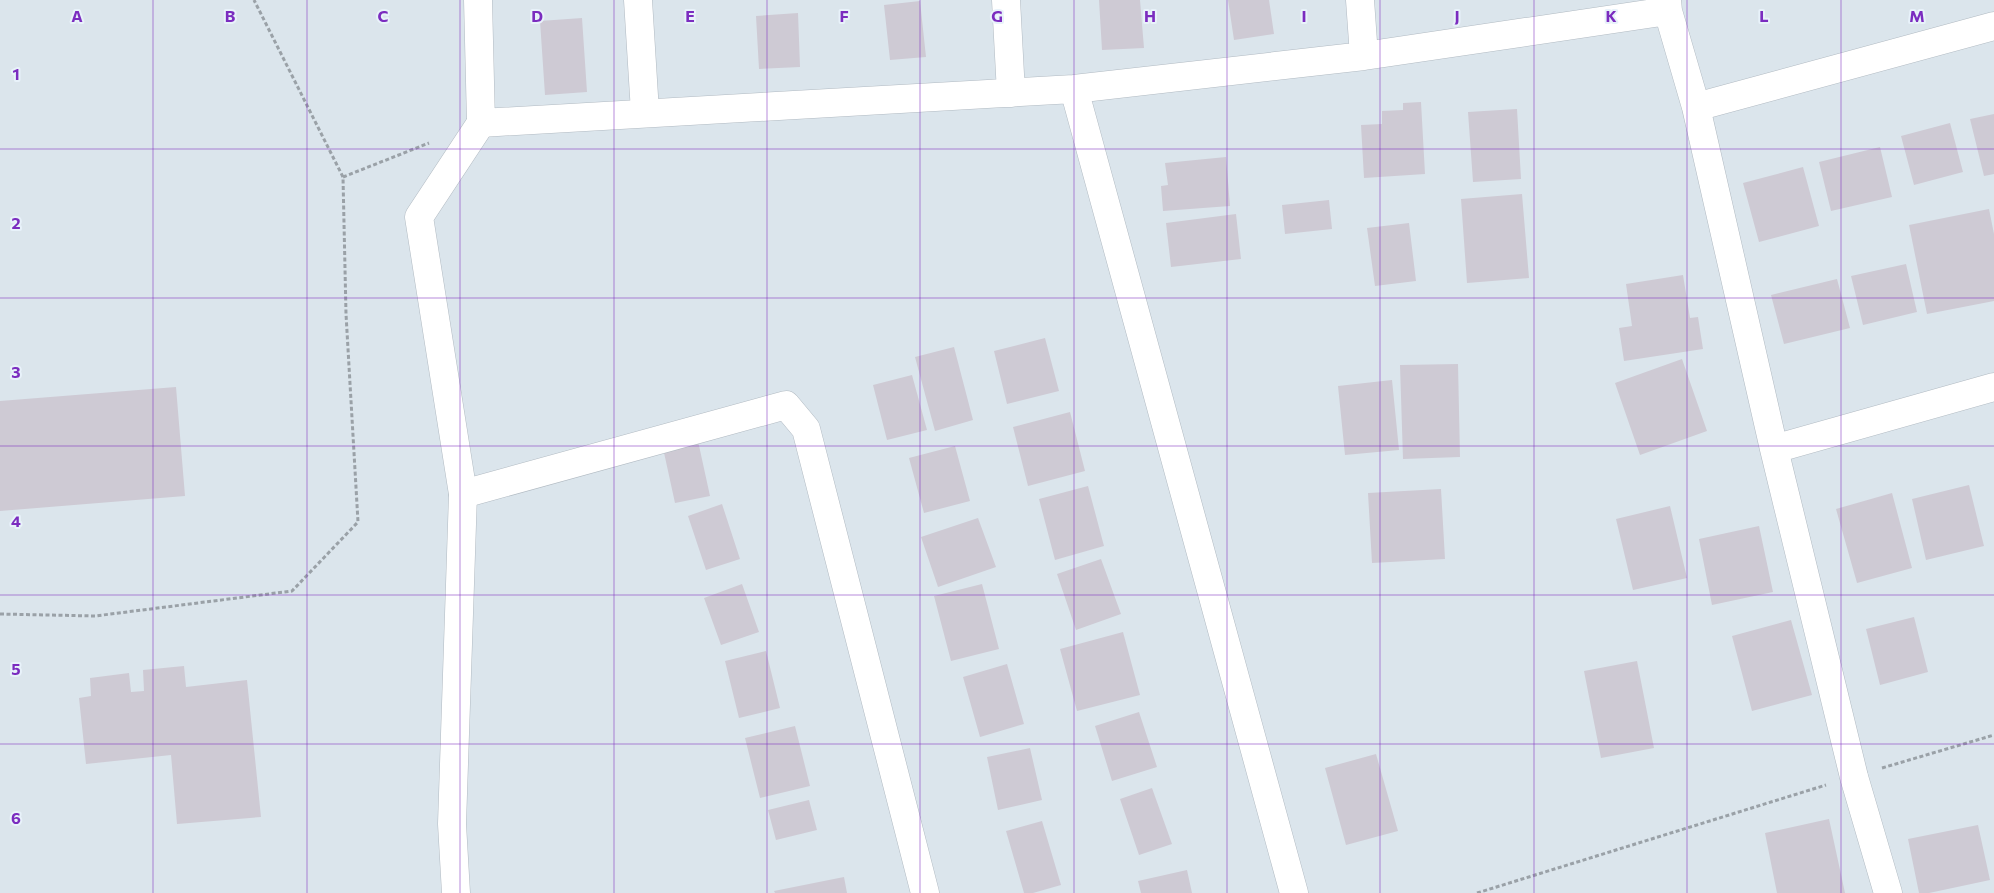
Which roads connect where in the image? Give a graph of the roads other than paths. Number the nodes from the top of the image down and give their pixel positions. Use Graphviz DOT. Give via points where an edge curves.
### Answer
graph roads {
  1 [pos="478,0"];
  2 [pos="638,0"];
  3 [pos="1006,0"];
  4 [pos="1360,0"];
  5 [pos="1668,5"];
  6 [pos="1994,26"];
  7 [pos="1364,56"];
  8 [pos="1074,89"];
  9 [pos="1011,93"];
  10 [pos="1696,107"];
  11 [pos="645,112"];
  12 [pos="481,123"];
  13 [pos="1994,387"];
  14 [pos="1774,449"];
  15 [pos="463,494"];
  16 [pos="456,893"];
  17 [pos="925,893"];
  18 [pos="1294,893"];
  19 [pos="1888,893"];
  1 -- 12 [label="street"];
  2 -- 11 [label="street"];
  3 -- 9 [label="street"];
  4 -- 7 [label="street"];
  5 -- 7 [label="street"];
  5 -- 10 [label="street"];
  6 -- 10 [label="street"];
  7 -- 8 [label="street"];
  8 -- 9 [label="street"];
  8 -- 18 [label="street"];
  9 -- 11 [label="street"];
  10 -- 14 [label="street"];
  11 -- 12 [label="street"];
  12 -- 15 [label="street" via="419,217"];
  13 -- 14 [label="street"];
  14 -- 19 [label="street" via="1854,777"];
  15 -- 16 [label="street" via="452,824"];
  15 -- 17 [label="street" via="786,405 806,429"];
}
